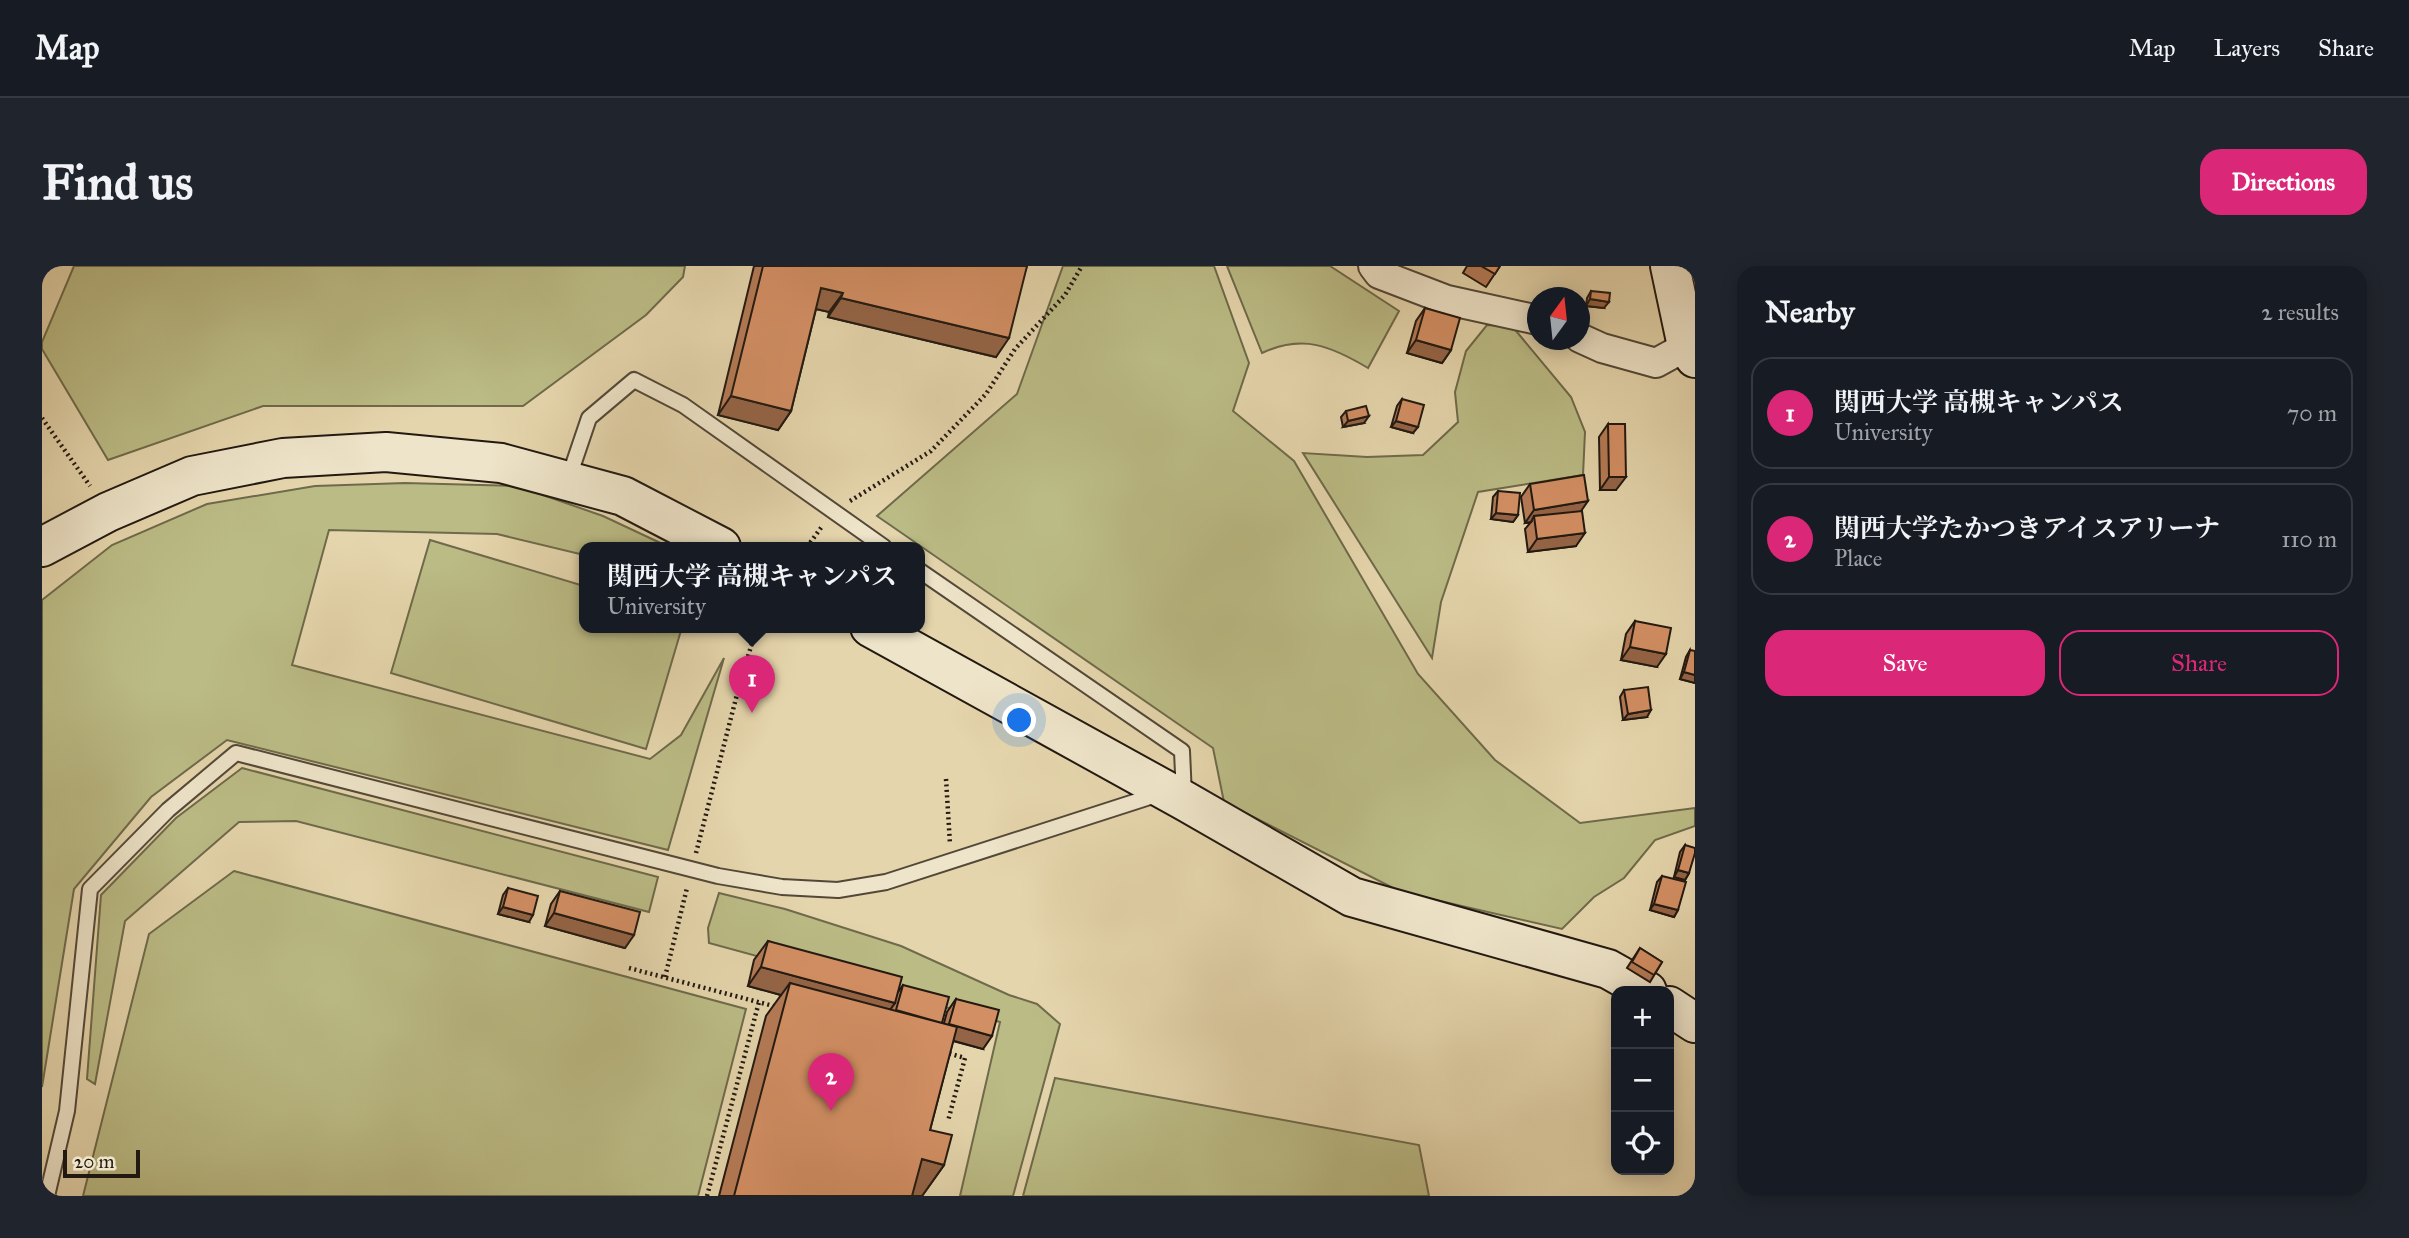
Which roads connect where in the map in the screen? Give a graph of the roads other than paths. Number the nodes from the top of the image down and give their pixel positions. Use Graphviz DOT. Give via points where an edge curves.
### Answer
graph roads {
  1 [pos="1373,266"];
  2 [pos="1670,266"];
  3 [pos="1527,318"];
  4 [pos="1590,343"];
  5 [pos="1691,352"];
  6 [pos="568,481"];
  7 [pos="711,542"];
  8 [pos="877,542"];
  9 [pos="42,547"];
  10 [pos="925,574"];
  11 [pos="881,633"];
  12 [pos="1176,796"];
  13 [pos="1638,986"];
  14 [pos="1674,1009"];
  15 [pos="1695,1023"];
  16 [pos="47,1196"];
  1 -- 3 [label="street" via="1379,274 1447,300"];
  2 -- 5 [label="street"];
  4 -- 5 [label="street" via="1656,363"];
  6 -- 7 [label="street" via="623,496"];
  6 -- 8 [label="lane" via="589,418 634,380 683,405"];
  6 -- 9 [label="street" via="501,463 386,452 283,458 192,476"];
  10 -- 12 [label="lane" via="1182,751"];
  11 -- 12 [label="street"];
  12 -- 13 [label="street" via="1352,897 1608,969"];
  12 -- 16 [label="lane" via="886,882 838,890 782,887 692,870 236,753 168,810 90,889 67,1111"];
  14 -- 15 [label="street"];
}
